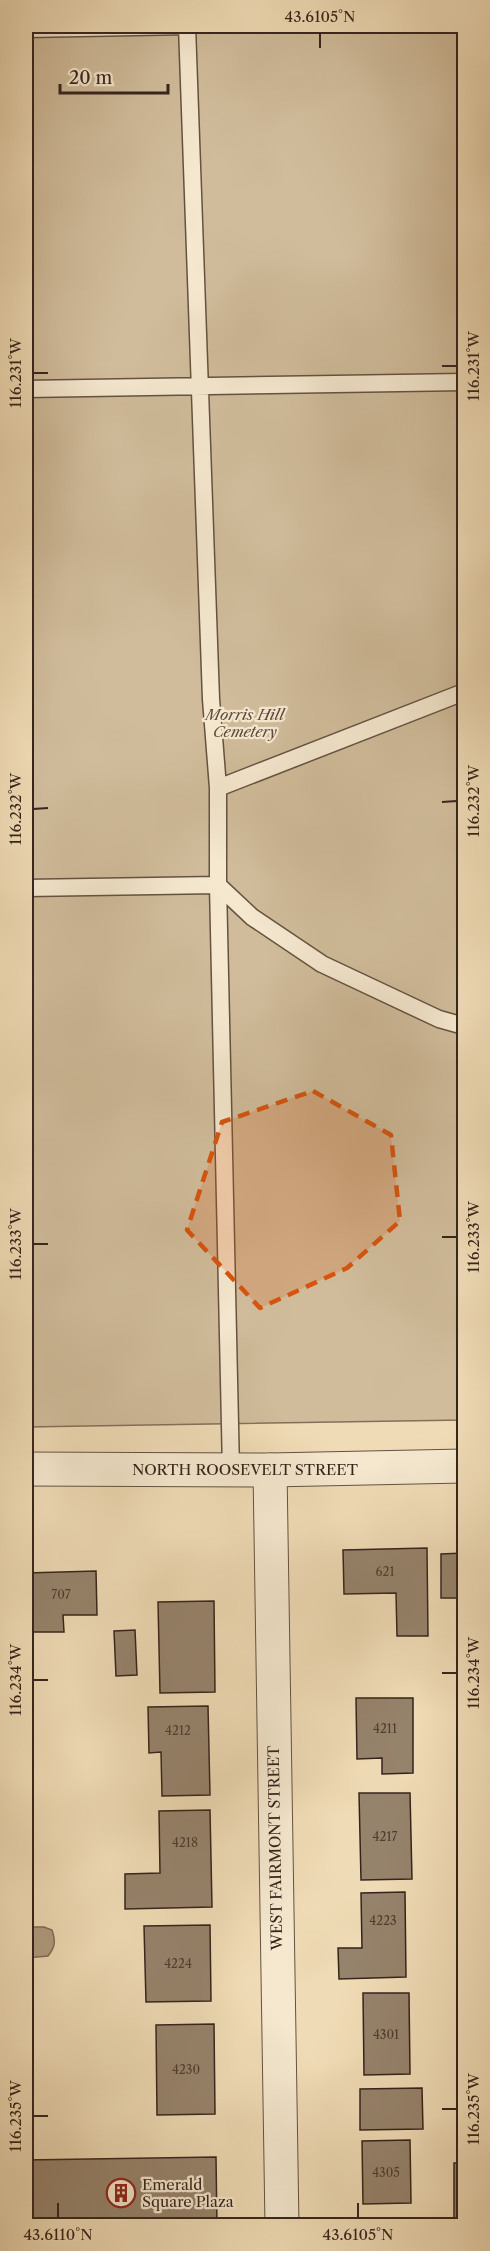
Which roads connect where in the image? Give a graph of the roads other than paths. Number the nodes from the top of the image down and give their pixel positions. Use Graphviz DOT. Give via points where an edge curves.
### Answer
graph roads {
  1 [pos="188,26"];
  2 [pos="26,29"];
  3 [pos="465,382"];
  4 [pos="199,386"];
  5 [pos="26,389"];
  6 [pos="465,692"];
  7 [pos="218,788"];
  8 [pos="218,885"];
  9 [pos="26,888"];
  10 [pos="465,1026"];
  11 [pos="465,1466"];
  12 [pos="26,1469"];
  13 [pos="231,1470"];
  14 [pos="270,1470"];
  15 [pos="282,2226"];
  1 -- 2 [label="lane"];
  1 -- 4 [label="lane"];
  3 -- 4 [label="lane"];
  4 -- 5 [label="lane"];
  4 -- 7 [label="lane"];
  6 -- 7 [label="lane"];
  7 -- 8 [label="lane"];
  8 -- 9 [label="lane"];
  8 -- 10 [label="lane" via="252,917 322,964 439,1019"];
  8 -- 13 [label="lane"];
  11 -- 14 [label="street, NORTH ROOSEVELT STREET"];
  12 -- 13 [label="street, NORTH ROOSEVELT STREET"];
  13 -- 14 [label="street, NORTH ROOSEVELT STREET"];
  14 -- 15 [label="street, WEST FAIRMONT STREET"];
}
